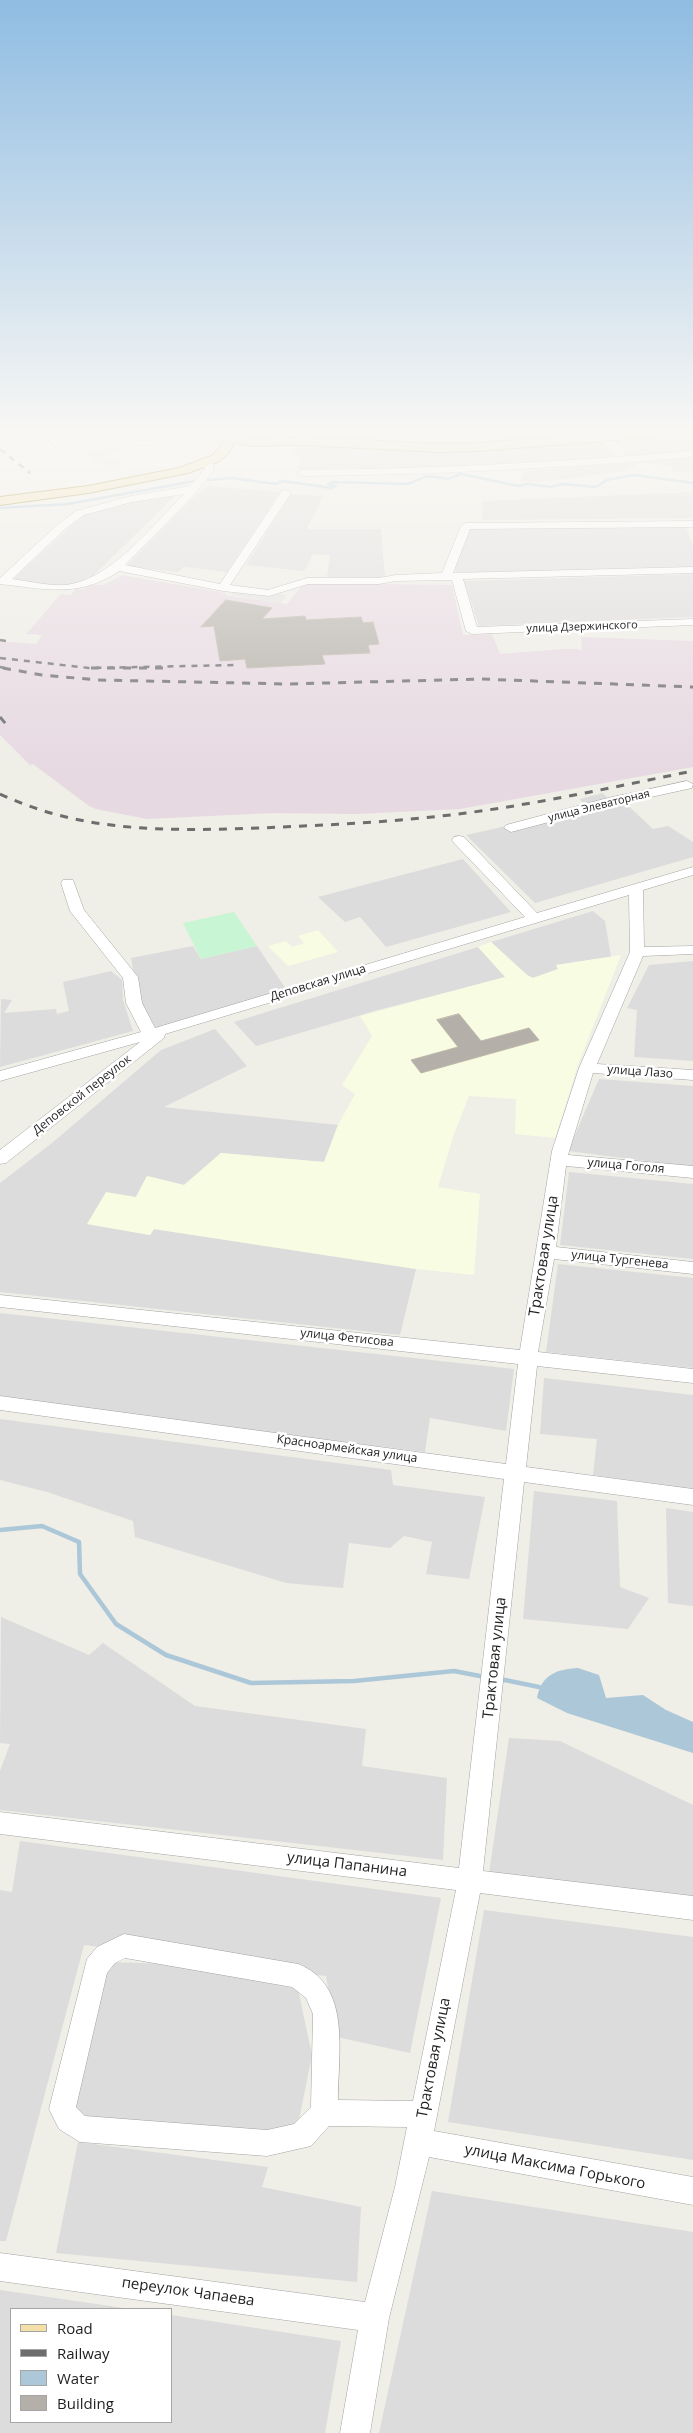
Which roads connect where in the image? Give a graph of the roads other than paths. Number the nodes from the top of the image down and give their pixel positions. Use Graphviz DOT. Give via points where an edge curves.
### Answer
graph roads {
  1 [pos="46,542"];
  2 [pos="142,542"];
  3 [pos="254,542"];
  4 [pos="462,542"];
  5 [pos="117,567"];
  6 [pos="693,570"];
  7 [pos="452,577"];
  8 [pos="2,580"];
  9 [pos="223,588"];
  10 [pos="693,622"];
  11 [pos="691,786"];
  12 [pos="511,828"];
  13 [pos="459,840"];
  14 [pos="693,871"];
  15 [pos="693,882"];
  16 [pos="68,883"];
  17 [pos="636,888"];
  18 [pos="533,917"];
  19 [pos="693,950"];
  20 [pos="637,952"];
  21 [pos="157,1032"];
  22 [pos="587,1068"];
  23 [pos="693,1075"];
  24 [pos="0,1076"];
  25 [pos="0,1159"];
  26 [pos="559,1160"];
  27 [pos="693,1172"];
  28 [pos="546,1252"];
  29 [pos="693,1268"];
  30 [pos="0,1301"];
  31 [pos="528,1357"];
  32 [pos="693,1376"];
  33 [pos="0,1403"];
  34 [pos="515,1471"];
  35 [pos="693,1497"];
  36 [pos="0,1823"];
  37 [pos="470,1880"];
  38 [pos="693,1908"];
  39 [pos="324,2113"];
  40 [pos="422,2114"];
  41 [pos="417,2141"];
  42 [pos="693,2191"];
  43 [pos="0,2266"];
  44 [pos="375,2318"];
  45 [pos="355,2433"];
  1 -- 8 [label="street"];
  2 -- 5 [label="street"];
  3 -- 9 [label="street"];
  4 -- 7 [label="street"];
  5 -- 8 [label="street" via="100,579 65,588"];
  5 -- 9 [label="street"];
  6 -- 7 [label="street"];
  7 -- 9 [label="street" via="307,580 269,593"];
  7 -- 10 [label="street, улица Дзержинского" via="472,631"];
  11 -- 12 [label="street, улица Элеваторная" via="608,802"];
  13 -- 18 [label="street"];
  14 -- 17 [label="street, Деповская улица"];
  15 -- 17 [label="street, Деповская улица"];
  16 -- 21 [label="street" via="78,912 130,977 134,1003"];
  17 -- 18 [label="street, Деповская улица"];
  17 -- 20 [label="street, Трактовая улица"];
  18 -- 21 [label="street, Деповская улица"];
  19 -- 20 [label="street"];
  20 -- 22 [label="street, Трактовая улица"];
  21 -- 24 [label="street, Деповская улица"];
  21 -- 25 [label="street, Деповской переулок"];
  22 -- 23 [label="street, улица Лазо"];
  22 -- 26 [label="street, Трактовая улица"];
  26 -- 27 [label="street, улица Гоголя"];
  26 -- 28 [label="street, Трактовая улица"];
  28 -- 29 [label="street, улица Тургенева"];
  28 -- 31 [label="street, Трактовая улица"];
  30 -- 31 [label="street, улица Фетисова"];
  31 -- 32 [label="street, улица Фетисова"];
  31 -- 34 [label="street, Трактовая улица"];
  33 -- 34 [label="street, Красноармейская улица"];
  34 -- 35 [label="street, Красноармейская улица"];
  34 -- 37 [label="street, Трактовая улица"];
  36 -- 37 [label="street, улица Папанина"];
  37 -- 38 [label="street, улица Папанина"];
  37 -- 40 [label="street, Трактовая улица"];
  39 -- 39 [label="street" via="326,2014 315,1989 298,1976 124,1946 106,1955 96,1968 62,2109 68,2120 80,2129 267,2143 301,2136"];
  39 -- 40 [label="street"];
  40 -- 41 [label="street, Трактовая улица"];
  41 -- 42 [label="street, улица Максима Горького"];
  41 -- 44 [label="street, Трактовая улица" via="409,2188"];
  43 -- 44 [label="street, переулок Чапаева"];
  44 -- 45 [label="street, Трактовая улица"];
}
